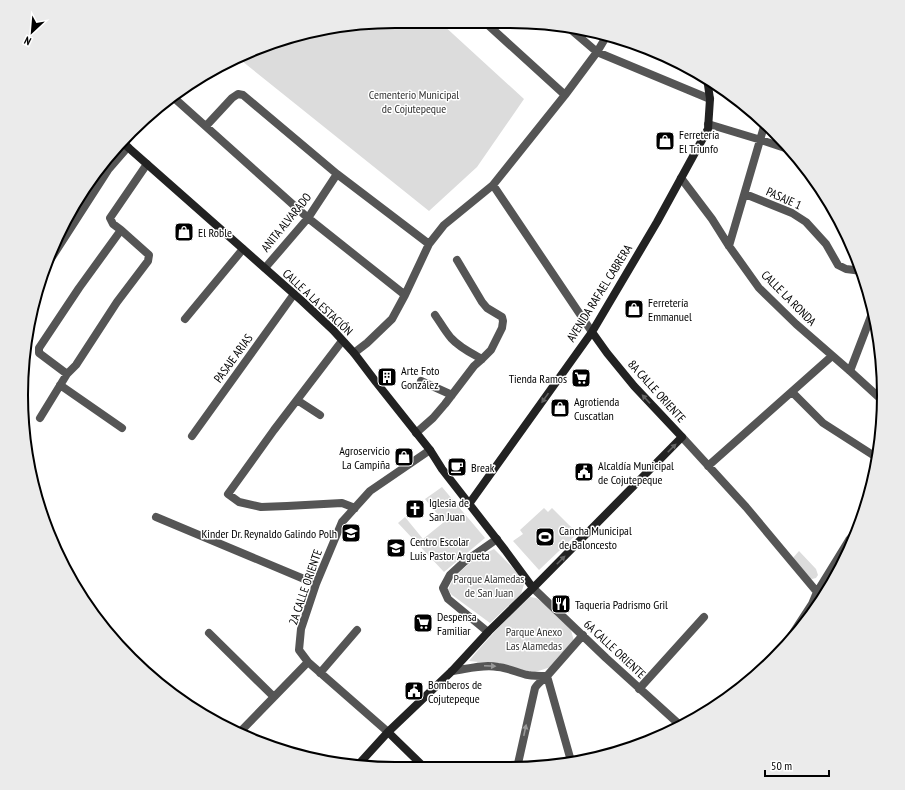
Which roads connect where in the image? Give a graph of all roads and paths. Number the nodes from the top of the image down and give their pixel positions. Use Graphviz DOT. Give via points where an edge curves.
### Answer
graph roads {
  1 [pos="491,28"];
  2 [pos="575,34"];
  3 [pos="604,41"];
  4 [pos="597,52"];
  5 [pos="708,86"];
  6 [pos="565,95"];
  7 [pos="177,100"];
  8 [pos="710,100"];
  9 [pos="708,124"];
  10 [pos="206,126"];
  11 [pos="764,130"];
  12 [pos="761,140"];
  13 [pos="125,145"];
  14 [pos="780,146"];
  15 [pos="121,150"];
  16 [pos="147,164"];
  17 [pos="338,174"];
  18 [pos="681,178"];
  19 [pos="493,185"];
  20 [pos="745,194"];
  21 [pos="308,218"];
  22 [pos="121,230"];
  23 [pos="62,241"];
  24 [pos="429,244"];
  25 [pos="729,246"];
  26 [pos="243,249"];
  27 [pos="457,260"];
  28 [pos="265,268"];
  29 [pos="855,269"];
  30 [pos="294,294"];
  31 [pos="405,295"];
  32 [pos="435,314"];
  33 [pos="185,319"];
  34 [pos="869,319"];
  35 [pos="592,332"];
  36 [pos="342,341"];
  37 [pos="354,353"];
  38 [pos="832,356"];
  39 [pos="482,359"];
  40 [pos="850,371"];
  41 [pos="68,374"];
  42 [pos="421,382"];
  43 [pos="60,385"];
  44 [pos="792,392"];
  45 [pos="452,395"];
  46 [pos="877,396"];
  47 [pos="297,400"];
  48 [pos="320,416"];
  49 [pos="40,418"];
  50 [pos="122,428"];
  51 [pos="416,432"];
  52 [pos="192,436"];
  53 [pos="682,437"];
  54 [pos="430,450"];
  55 [pos="872,454"];
  56 [pos="708,466"];
  57 [pos="469,504"];
  58 [pos="355,508"];
  59 [pos="156,517"];
  60 [pos="497,539"];
  61 [pos="316,584"];
  62 [pos="533,588"];
  63 [pos="818,594"];
  64 [pos="704,617"];
  65 [pos="357,630"];
  66 [pos="488,632"];
  67 [pos="209,633"];
  68 [pos="583,635"];
  69 [pos="308,662"];
  70 [pos="452,671"];
  71 [pos="320,673"];
  72 [pos="547,676"];
  73 [pos="639,689"];
  74 [pos="274,697"];
  75 [pos="676,722"];
  76 [pos="244,729"];
  77 [pos="388,732"];
  78 [pos="570,757"];
  79 [pos="362,760"];
  80 [pos="419,762"];
  81 [pos="518,762"];
  1 -- 6 [label="street"];
  2 -- 4 [label="street"];
  3 -- 4 [label="street"];
  4 -- 6 [label="street"];
  4 -- 8 [label="street"];
  5 -- 8 [label="main road, AVENIDA RAFAEL CABRERA"];
  6 -- 19 [label="street"];
  7 -- 10 [label="street"];
  8 -- 9 [label="main road, AVENIDA RAFAEL CABRERA"];
  9 -- 12 [label="street"];
  9 -- 18 [label="main road, AVENIDA RAFAEL CABRERA"];
  10 -- 17 [label="street" via="232,98 238,94 243,95"];
  10 -- 21 [label="street"];
  11 -- 12 [label="street"];
  12 -- 14 [label="street"];
  12 -- 20 [label="street"];
  13 -- 16 [label="main road, CALLE A LA ESTACIÓN"];
  15 -- 23 [label="street"];
  16 -- 22 [label="street" via="110,218"];
  16 -- 26 [label="main road, CALLE A LA ESTACIÓN"];
  17 -- 21 [label="street, ANITA ALVARADO"];
  17 -- 24 [label="street"];
  18 -- 25 [label="street, CALLE LA RONDA"];
  18 -- 35 [label="main road, AVENIDA RAFAEL CABRERA"];
  19 -- 24 [label="street" via="444,224"];
  19 -- 35 [label="street, 8A CALLE ORIENTE"];
  20 -- 25 [label="street"];
  20 -- 29 [label="street, PASAJE 1" via="792,213 806,222 826,244 838,265 846,269"];
  21 -- 28 [label="street, ANITA ALVARADO"];
  21 -- 31 [label="street"];
  22 -- 41 [label="street" via="149,255 148,261"];
  22 -- 41 [label="street" via="39,348 39,353"];
  24 -- 31 [label="street"];
  25 -- 38 [label="street, CALLE LA RONDA" via="759,288"];
  26 -- 28 [label="main road, CALLE A LA ESTACIÓN"];
  26 -- 33 [label="street"];
  27 -- 39 [label="street" via="482,302 503,320 502,328"];
  28 -- 30 [label="main road, CALLE A LA ESTACIÓN"];
  30 -- 36 [label="main road, CALLE A LA ESTACIÓN"];
  30 -- 52 [label="street, PASAJE ARIAS"];
  31 -- 37 [label="street" via="392,319"];
  32 -- 39 [label="street" via="450,337"];
  34 -- 40 [label="street"];
  53 -- 35 [label="main road, 8A CALLE ORIENTE, one-way" via="634,386"];
  35 -- 57 [label="main road, AVENIDA RAFAEL CABRERA, one-way"];
  36 -- 37 [label="main road, CALLE A LA ESTACIÓN"];
  36 -- 47 [label="street"];
  37 -- 51 [label="main road, CALLE A LA ESTACIÓN"];
  38 -- 40 [label="street, CALLE LA RONDA"];
  38 -- 44 [label="street"];
  39 -- 45 [label="street"];
  40 -- 46 [label="street, CALLE LA RONDA"];
  41 -- 43 [label="street"];
  42 -- 45 [label="street"];
  43 -- 49 [label="street"];
  43 -- 50 [label="street"];
  44 -- 55 [label="street" via="823,423"];
  44 -- 56 [label="street"];
  45 -- 51 [label="street" via="433,418"];
  47 -- 48 [label="street"];
  47 -- 58 [label="street" via="228,494 239,502 261,507 342,503"];
  51 -- 54 [label="main road, CALLE A LA ESTACIÓN"];
  53 -- 56 [label="street, 8A CALLE ORIENTE"];
  62 -- 53 [label="main road, one-way"];
  54 -- 57 [label="main road, CALLE A LA ESTACIÓN"];
  54 -- 58 [label="street, 2A CALLE ORIENTE" via="370,490"];
  56 -- 63 [label="street, 8A CALLE ORIENTE" via="746,507"];
  57 -- 60 [label="main road, CALLE A LA ESTACIÓN"];
  58 -- 61 [label="street, 2A CALLE ORIENTE" via="342,522"];
  59 -- 61 [label="street"];
  60 -- 62 [label="main road, CALLE A LA ESTACIÓN"];
  60 -- 66 [label="street" via="464,562 450,575 443,588 448,599"];
  61 -- 69 [label="street, 2A CALLE ORIENTE" via="301,629 299,650"];
  62 -- 66 [label="main road"];
  62 -- 68 [label="street, 6A CALLE ORIENTE"];
  64 -- 73 [label="street"];
  65 -- 71 [label="street"];
  66 -- 70 [label="main road"];
  67 -- 74 [label="street"];
  68 -- 72 [label="street"];
  68 -- 73 [label="street, 6A CALLE ORIENTE"];
  69 -- 71 [label="street, 2A CALLE ORIENTE"];
  69 -- 74 [label="street"];
  70 -- 72 [label="street, one-way" via="497,666 527,675"];
  70 -- 77 [label="main road"];
  71 -- 77 [label="street, 2A CALLE ORIENTE"];
  72 -- 78 [label="street"];
  81 -- 72 [label="street, one-way" via="535,688"];
  73 -- 75 [label="street, 6A CALLE ORIENTE"];
  74 -- 76 [label="street"];
  77 -- 79 [label="main road"];
  77 -- 80 [label="main road, 2A CALLE ORIENTE"];
}
